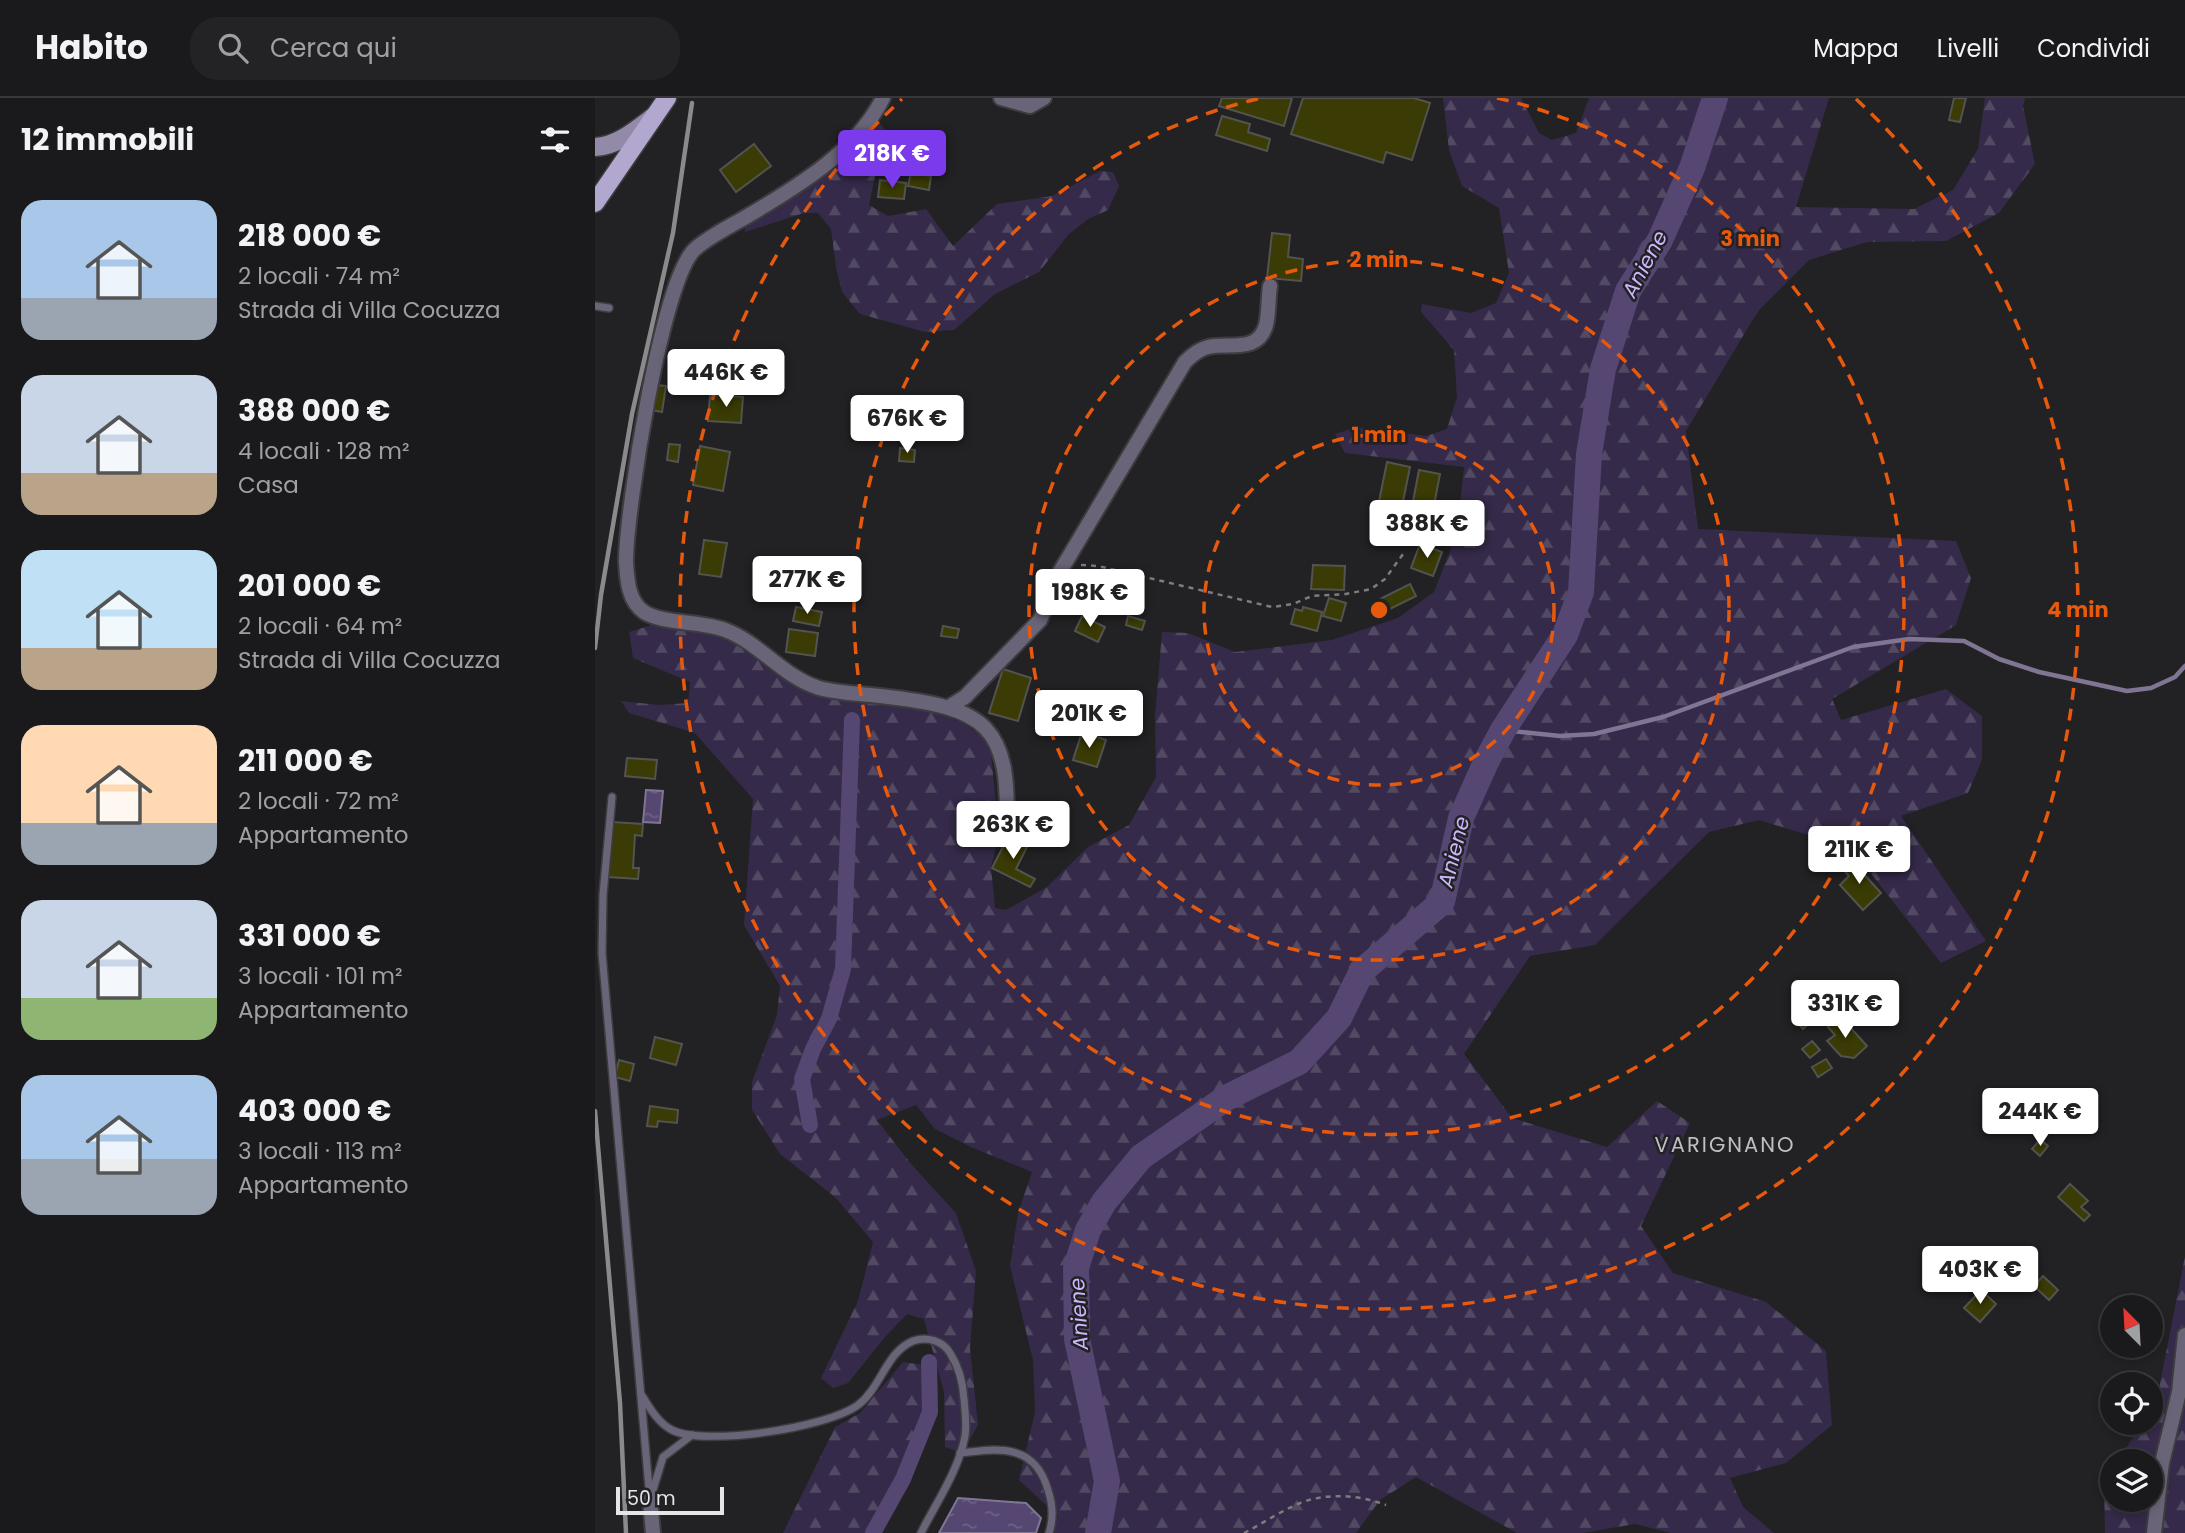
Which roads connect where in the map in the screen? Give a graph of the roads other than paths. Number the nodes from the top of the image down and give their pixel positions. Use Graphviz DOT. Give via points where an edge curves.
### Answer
graph roads {
  1 [pos="667,98"];
  2 [pos="883,98"];
  3 [pos="1001,98"];
  4 [pos="1044,98"];
  5 [pos="653,117"];
  6 [pos="595,147"];
  7 [pos="595,203"];
  8 [pos="1270,286"];
  9 [pos="595,306"];
  10 [pos="609,307"];
  11 [pos="949,707"];
  12 [pos="612,797"];
  13 [pos="1006,838"];
  14 [pos="2185,1335"];
  15 [pos="640,1394"];
  16 [pos="692,1435"];
  17 [pos="960,1453"];
  18 [pos="650,1500"];
  19 [pos="653,1533"];
  20 [pos="921,1533"];
  21 [pos="1049,1533"];
  22 [pos="2154,1533"];
  1 -- 5 [label="main road"];
  2 -- 11 [label="street" via="864,127 835,156 786,193 705,241 683,264 659,352 633,490 628,580 631,596 646,613 723,629 810,684"];
  3 -- 4 [label="street" via="1030,106"];
  5 -- 6 [label="street" via="626,136"];
  5 -- 7 [label="main road"];
  8 -- 11 [label="street" via="1260,335 1239,347 1207,347 1185,362 1061,570 1040,620 965,697"];
  9 -- 10 [label="lane"];
  11 -- 13 [label="street" via="976,718 997,746 1007,781"];
  12 -- 15 [label="lane" via="602,953"];
  14 -- 22 [label="street"];
  15 -- 16 [label="lane" via="663,1424"];
  15 -- 18 [label="lane"];
  16 -- 17 [label="lane" via="790,1428 845,1413 867,1397 902,1348 928,1339 948,1349 961,1378 966,1427"];
  16 -- 18 [label="lane" via="663,1457"];
  17 -- 20 [label="lane"];
  17 -- 21 [label="lane" via="1002,1449 1036,1465 1052,1505"];
  18 -- 19 [label="street"];
}
